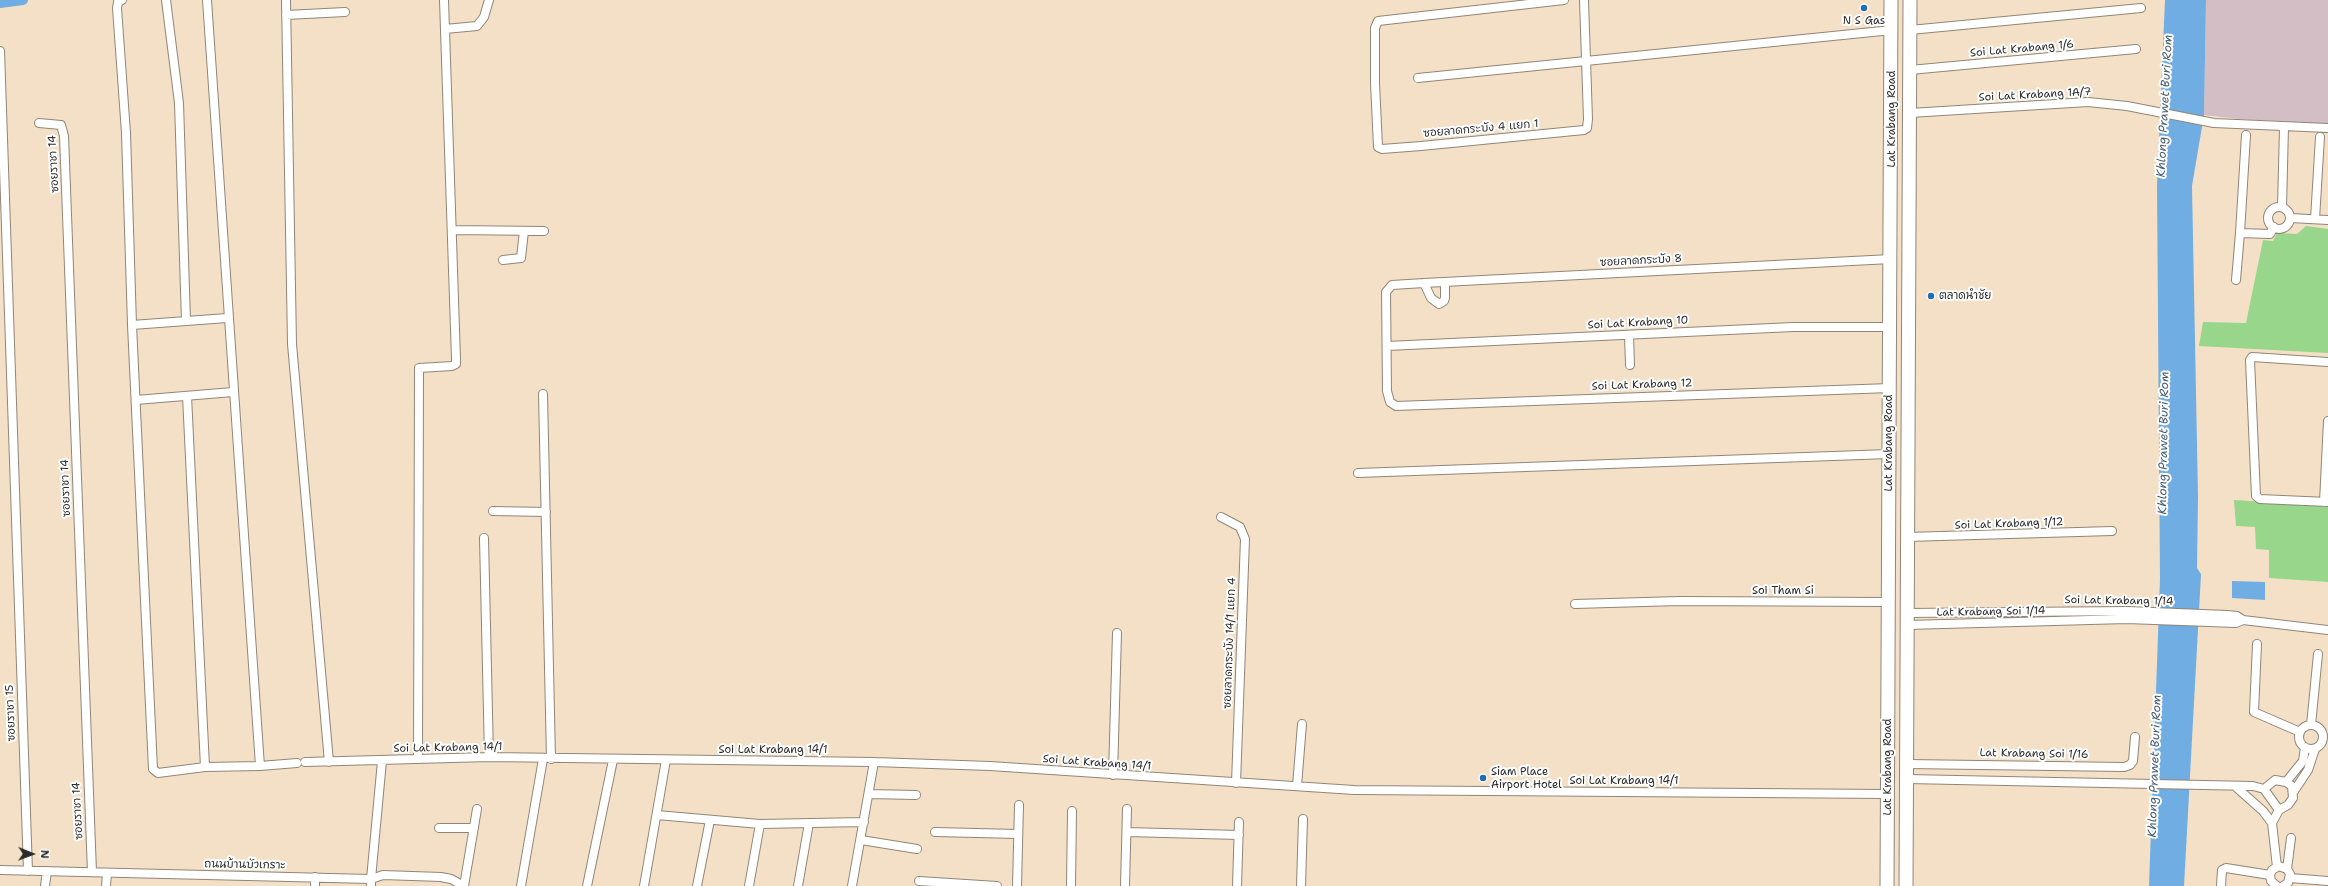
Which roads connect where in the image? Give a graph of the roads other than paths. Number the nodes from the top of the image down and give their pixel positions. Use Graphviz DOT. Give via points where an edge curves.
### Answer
graph roads {
  1 [pos="122,0"];
  2 [pos="166,0"];
  3 [pos="207,0"];
  4 [pos="286,0"];
  5 [pos="444,0"];
  6 [pos="489,0"];
  7 [pos="1564,0"];
  8 [pos="1584,0"];
  9 [pos="1892,0"];
  10 [pos="1910,0"];
  11 [pos="2141,8"];
  12 [pos="346,12"];
  13 [pos="286,15"];
  14 [pos="445,28"];
  15 [pos="1892,30"];
  16 [pos="1910,30"];
  17 [pos="2136,49"];
  18 [pos="0,51"];
  19 [pos="1586,60"];
  20 [pos="1910,70"];
  21 [pos="1418,78"];
  22 [pos="1910,114"];
  23 [pos="39,123"];
  24 [pos="2284,127"];
  25 [pos="2328,128"];
  26 [pos="2246,135"];
  27 [pos="2320,137"];
  28 [pos="2282,207"];
  29 [pos="2290,218"];
  30 [pos="2316,219"];
  31 [pos="2328,220"];
  32 [pos="2274,227"];
  33 [pos="452,230"];
  34 [pos="524,231"];
  35 [pos="544,231"];
  36 [pos="2240,233"];
  37 [pos="1891,259"];
  38 [pos="503,260"];
  39 [pos="2236,280"];
  40 [pos="1445,282"];
  41 [pos="1424,283"];
  42 [pos="227,318"];
  43 [pos="186,321"];
  44 [pos="132,325"];
  45 [pos="1891,327"];
  46 [pos="1629,335"];
  47 [pos="1387,346"];
  48 [pos="2328,362"];
  49 [pos="1630,365"];
  50 [pos="1890,388"];
  51 [pos="233,392"];
  52 [pos="543,394"];
  53 [pos="187,396"];
  54 [pos="136,400"];
  55 [pos="2328,421"];
  56 [pos="1889,454"];
  57 [pos="1358,473"];
  58 [pos="2326,502"];
  59 [pos="493,511"];
  60 [pos="546,512"];
  61 [pos="1221,516"];
  62 [pos="2112,531"];
  63 [pos="1907,537"];
  64 [pos="484,538"];
  65 [pos="1576,604"];
  66 [pos="2096,610"];
  67 [pos="2006,611"];
  68 [pos="1888,614"];
  69 [pos="2127,615"];
  70 [pos="1907,619"];
  71 [pos="2097,620"];
  72 [pos="2006,623"];
  73 [pos="2328,630"];
  74 [pos="1118,633"];
  75 [pos="2257,644"];
  76 [pos="2318,654"];
  77 [pos="1302,724"];
  78 [pos="2310,725"];
  79 [pos="2300,732"];
  80 [pos="2135,737"];
  81 [pos="2326,740"];
  82 [pos="2306,748"];
  83 [pos="2315,749"];
  84 [pos="489,757"];
  85 [pos="418,759"];
  86 [pos="547,759"];
  87 [pos="613,760"];
  88 [pos="666,760"];
  89 [pos="382,761"];
  90 [pos="329,762"];
  91 [pos="874,762"];
  92 [pos="1907,764"];
  93 [pos="260,766"];
  94 [pos="205,767"];
  95 [pos="1113,775"];
  96 [pos="1907,779"];
  97 [pos="2286,782"];
  98 [pos="1236,783"];
  99 [pos="1297,786"];
  100 [pos="2236,787"];
  101 [pos="2264,789"];
  102 [pos="2294,791"];
  103 [pos="869,794"];
  104 [pos="1888,794"];
  105 [pos="916,795"];
  106 [pos="1019,805"];
  107 [pos="477,809"];
  108 [pos="1127,809"];
  109 [pos="2279,810"];
  110 [pos="1072,811"];
  111 [pos="657,815"];
  112 [pos="1303,819"];
  113 [pos="710,820"];
  114 [pos="864,822"];
  115 [pos="1239,822"];
  116 [pos="809,823"];
  117 [pos="2272,823"];
  118 [pos="760,824"];
  119 [pos="438,828"];
  120 [pos="474,828"];
  121 [pos="935,832"];
  122 [pos="1127,832"];
  123 [pos="1018,834"];
  124 [pos="1239,835"];
  125 [pos="2291,838"];
  126 [pos="861,840"];
  127 [pos="917,849"];
  128 [pos="2276,867"];
  129 [pos="2286,869"];
  130 [pos="0,870"];
  131 [pos="28,871"];
  132 [pos="47,871"];
  133 [pos="92,872"];
  134 [pos="107,873"];
  135 [pos="2270,875"];
  136 [pos="315,877"];
  137 [pos="2290,878"];
  138 [pos="919,881"];
  139 [pos="371,882"];
  140 [pos="2328,882"];
  141 [pos="940,884"];
  142 [pos="45,886"];
  143 [pos="106,886"];
  144 [pos="315,886"];
  145 [pos="464,886"];
  146 [pos="521,886"];
  147 [pos="587,886"];
  148 [pos="644,886"];
  149 [pos="697,886"];
  150 [pos="749,886"];
  151 [pos="798,886"];
  152 [pos="853,886"];
  153 [pos="997,886"];
  154 [pos="1017,886"];
  155 [pos="1071,886"];
  156 [pos="1125,886"];
  157 [pos="1237,886"];
  158 [pos="1301,886"];
  159 [pos="1887,886"];
  160 [pos="1906,886"];
  161 [pos="2220,886"];
  162 [pos="2277,886"];
  163 [pos="2283,886"];
  1 -- 44 [label="street" via="118,2 117,8 126,133"];
  2 -- 43 [label="street" via="180,103"];
  3 -- 42 [label="street"];
  4 -- 13 [label="street"];
  5 -- 14 [label="street"];
  6 -- 14 [label="street" via="484,17 477,26"];
  7 -- 19 [label="street, ซอยลาดกระบัง 4 แยก 1" via="1381,20 1376,23 1378,147 1382,149 1584,130 1587,128 1588,119"];
  8 -- 19 [label="street, ซอยลาดกระบัง 4 แยก 1"];
  9 -- 15 [label="main road, Lat Krabang Road"];
  10 -- 16 [label="main road, Lat Krabang Road"];
  11 -- 16 [label="street"];
  12 -- 13 [label="street"];
  13 -- 90 [label="street" via="292,344"];
  14 -- 33 [label="street"];
  15 -- 19 [label="street"];
  15 -- 37 [label="main road, Lat Krabang Road"];
  16 -- 20 [label="main road, Lat Krabang Road"];
  17 -- 20 [label="street, Soi Lat Krabang 1/6"];
  18 -- 131 [label="street, ซอยราชา 15"];
  19 -- 21 [label="street"];
  20 -- 22 [label="main road, Lat Krabang Road"];
  22 -- 24 [label="street, Soi Lat Krabang 1A/7" via="2088,102 2127,106 2214,123"];
  22 -- 63 [label="main road, Lat Krabang Road"];
  23 -- 133 [label="street, ซอยราชา 14" via="61,125 64,136"];
  24 -- 25 [label="street, Soi Lat Krabang 1A/7"];
  24 -- 28 [label="street"];
  26 -- 36 [label="street"];
  27 -- 30 [label="street"];
  28 -- 29 [label="street" via="2288,211"];
  28 -- 32 [label="street" via="2275,208 2270,213 2268,220"];
  29 -- 30 [label="street"];
  29 -- 32 [label="street" via="2285,227"];
  30 -- 31 [label="street"];
  32 -- 36 [label="street" via="2270,234"];
  33 -- 34 [label="street"];
  33 -- 85 [label="street" via="456,364 419,368"];
  34 -- 35 [label="street"];
  34 -- 38 [label="street" via="521,258"];
  36 -- 39 [label="street"];
  37 -- 40 [label="street, ซอยลาดกระบัง 8"];
  37 -- 45 [label="main road, Lat Krabang Road"];
  40 -- 41 [label="street, ซอยลาดกระบัง 8"];
  40 -- 41 [label="street" via="1445,298 1439,304 1431,298"];
  41 -- 47 [label="street, ซอยลาดกระบัง 8" via="1392,285 1386,292"];
  42 -- 43 [label="street"];
  42 -- 51 [label="street"];
  43 -- 44 [label="street"];
  44 -- 54 [label="street"];
  45 -- 46 [label="street, Soi Lat Krabang 10" via="1793,327"];
  45 -- 50 [label="main road, Lat Krabang Road"];
  46 -- 47 [label="street, Soi Lat Krabang 10"];
  46 -- 49 [label="street"];
  47 -- 50 [label="street, Soi Lat Krabang 12" via="1388,399 1396,406"];
  48 -- 58 [label="street" via="2252,358 2250,360 2256,496"];
  50 -- 56 [label="main road, Lat Krabang Road"];
  51 -- 53 [label="street"];
  51 -- 93 [label="street"];
  52 -- 60 [label="street"];
  53 -- 54 [label="street"];
  53 -- 94 [label="street"];
  54 -- 94 [label="street, Soi Lat Krabang 14/1" via="153,768 158,773"];
  55 -- 58 [label="street"];
  56 -- 57 [label="street"];
  56 -- 68 [label="main road, Lat Krabang Road"];
  59 -- 60 [label="street"];
  60 -- 86 [label="street"];
  61 -- 98 [label="street, ซอยลาดกระบัง 14/1 แยก 4" via="1240,527 1245,539"];
  62 -- 63 [label="street, Soi Lat Krabang 1/12"];
  63 -- 70 [label="main road, Lat Krabang Road"];
  64 -- 84 [label="street"];
  65 -- 68 [label="street, Soi Tham Si" via="1679,601"];
  66 -- 67 [label="street, Soi Lat Krabang 1/14"];
  66 -- 69 [label="street, Soi Lat Krabang 1/14"];
  66 -- 71 [label="street"];
  67 -- 70 [label="street, Soi Lat Krabang 1/14"];
  67 -- 72 [label="street"];
  68 -- 70 [label="main road"];
  68 -- 104 [label="main road, Lat Krabang Road"];
  69 -- 71 [label="street, Lat Krabang Soi 1/14"];
  69 -- 73 [label="street, Lat Krabang Soi 1/14" via="2226,619 2236,623 2243,620"];
  70 -- 72 [label="street, Lat Krabang Soi 1/14"];
  70 -- 92 [label="main road, Lat Krabang Road"];
  71 -- 72 [label="street, Lat Krabang Soi 1/14"];
  74 -- 95 [label="street"];
  75 -- 79 [label="street" via="2254,712"];
  76 -- 78 [label="street"];
  77 -- 99 [label="street"];
  78 -- 79 [label="street"];
  78 -- 81 [label="street" via="2320,729"];
  79 -- 82 [label="street" via="2301,742"];
  80 -- 92 [label="street, Lat Krabang Soi 1/16" via="2134,761 2124,767"];
  81 -- 83 [label="street"];
  82 -- 83 [label="street"];
  82 -- 97 [label="street" via="2302,761"];
  83 -- 102 [label="street" via="2308,770"];
  84 -- 85 [label="street, Soi Lat Krabang 14/1"];
  84 -- 86 [label="street, Soi Lat Krabang 14/1"];
  85 -- 89 [label="street, Soi Lat Krabang 14/1"];
  86 -- 87 [label="street, Soi Lat Krabang 14/1"];
  86 -- 146 [label="street"];
  87 -- 88 [label="street, Soi Lat Krabang 14/1"];
  87 -- 147 [label="street"];
  88 -- 91 [label="street, Soi Lat Krabang 14/1"];
  88 -- 111 [label="street"];
  89 -- 90 [label="street, Soi Lat Krabang 14/1"];
  89 -- 139 [label="street"];
  90 -- 93 [label="street, Soi Lat Krabang 14/1"];
  91 -- 95 [label="street, Soi Lat Krabang 14/1" via="990,766"];
  91 -- 103 [label="street"];
  92 -- 96 [label="main road, Lat Krabang Road"];
  93 -- 94 [label="street, Soi Lat Krabang 14/1"];
  95 -- 98 [label="street, Soi Lat Krabang 14/1"];
  96 -- 100 [label="street" via="2221,784"];
  96 -- 160 [label="main road, Lat Krabang Road"];
  97 -- 101 [label="street" via="2275,780"];
  97 -- 102 [label="street"];
  98 -- 99 [label="street, Soi Lat Krabang 14/1"];
  99 -- 104 [label="street, Soi Lat Krabang 14/1" via="1354,790"];
  100 -- 101 [label="street" via="2253,786"];
  100 -- 117 [label="street" via="2263,811"];
  101 -- 109 [label="street"];
  102 -- 109 [label="street" via="2292,801"];
  103 -- 105 [label="street"];
  103 -- 114 [label="street"];
  104 -- 159 [label="main road, Lat Krabang Road"];
  106 -- 123 [label="street"];
  107 -- 120 [label="street"];
  108 -- 122 [label="street"];
  109 -- 117 [label="street"];
  110 -- 155 [label="street"];
  111 -- 113 [label="street"];
  111 -- 148 [label="street"];
  112 -- 158 [label="street"];
  113 -- 118 [label="street"];
  113 -- 149 [label="street"];
  114 -- 116 [label="street"];
  114 -- 126 [label="street"];
  115 -- 124 [label="street"];
  116 -- 118 [label="street"];
  116 -- 151 [label="street"];
  117 -- 128 [label="street"];
  118 -- 150 [label="street"];
  119 -- 120 [label="street"];
  120 -- 145 [label="street"];
  121 -- 123 [label="street"];
  122 -- 124 [label="street"];
  122 -- 156 [label="street"];
  123 -- 154 [label="street"];
  124 -- 157 [label="street"];
  125 -- 129 [label="street"];
  126 -- 127 [label="street"];
  126 -- 152 [label="street"];
  128 -- 129 [label="street"];
  128 -- 135 [label="street"];
  129 -- 137 [label="street"];
  130 -- 131 [label="street, ถนนบ้านบัวเกราะ"];
  131 -- 132 [label="street, ถนนบ้านบัวเกราะ"];
  132 -- 133 [label="street, ถนนบ้านบัวเกราะ"];
  132 -- 142 [label="street"];
  133 -- 134 [label="street, ถนนบ้านบัวเกราะ"];
  134 -- 136 [label="street, ถนนบ้านบัวเกราะ"];
  134 -- 143 [label="street"];
  135 -- 161 [label="street" via="2226,868 2222,870"];
  135 -- 162 [label="street" via="2271,881"];
  136 -- 139 [label="street, ถนนบ้านบัวเกราะ"];
  136 -- 144 [label="street"];
  137 -- 140 [label="street"];
  137 -- 163 [label="street"];
  138 -- 141 [label="street"];
  139 -- 145 [label="street, ถนนบ้านบัวเกราะ" via="383,875 441,877"];
  141 -- 153 [label="street"];
}
